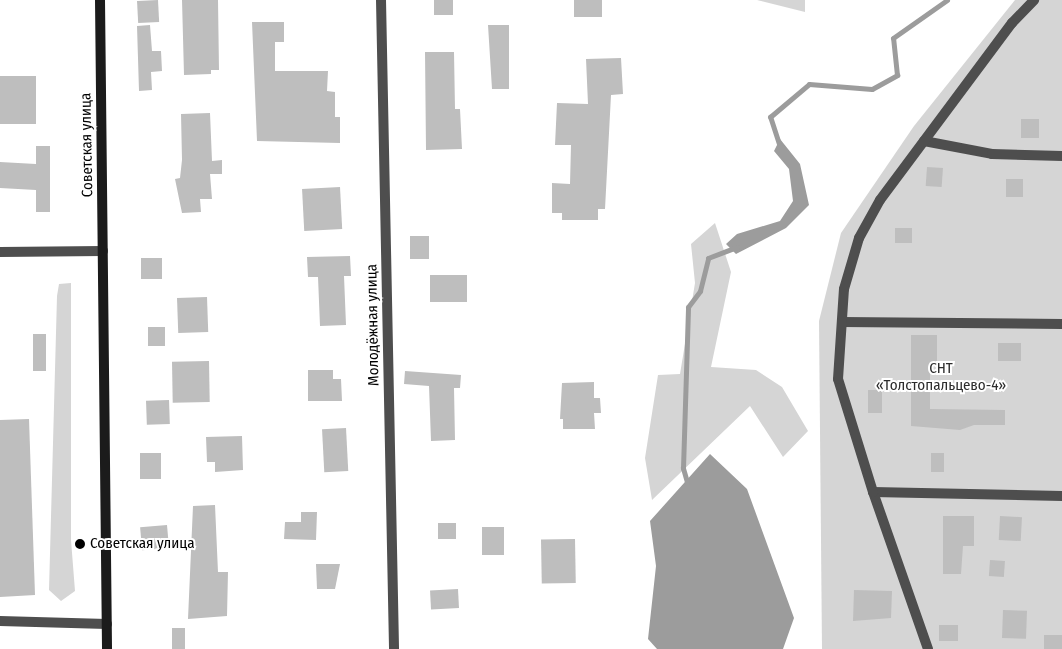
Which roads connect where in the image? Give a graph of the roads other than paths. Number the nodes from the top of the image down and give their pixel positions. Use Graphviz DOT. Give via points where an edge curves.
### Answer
graph roads {
  1 [pos="100,0"];
  2 [pos="381,0"];
  3 [pos="1034,0"];
  4 [pos="924,141"];
  5 [pos="1062,156"];
  6 [pos="103,250"];
  7 [pos="0,252"];
  8 [pos="842,322"];
  9 [pos="1062,324"];
  10 [pos="873,492"];
  11 [pos="1062,496"];
  12 [pos="0,621"];
  13 [pos="107,624"];
  14 [pos="107,649"];
  15 [pos="394,649"];
  16 [pos="928,649"];
  1 -- 6 [label="street, Советская улица"];
  2 -- 15 [label="street, Молодёжная улица"];
  3 -- 4 [label="street" via="1012,23"];
  4 -- 5 [label="street" via="992,154"];
  4 -- 8 [label="street" via="880,200 859,238 844,289"];
  6 -- 7 [label="street"];
  6 -- 13 [label="street, Советская улица"];
  8 -- 9 [label="street"];
  8 -- 10 [label="street" via="838,379"];
  10 -- 11 [label="street"];
  10 -- 16 [label="street"];
  12 -- 13 [label="street"];
  13 -- 14 [label="street, Советская улица"];
}
